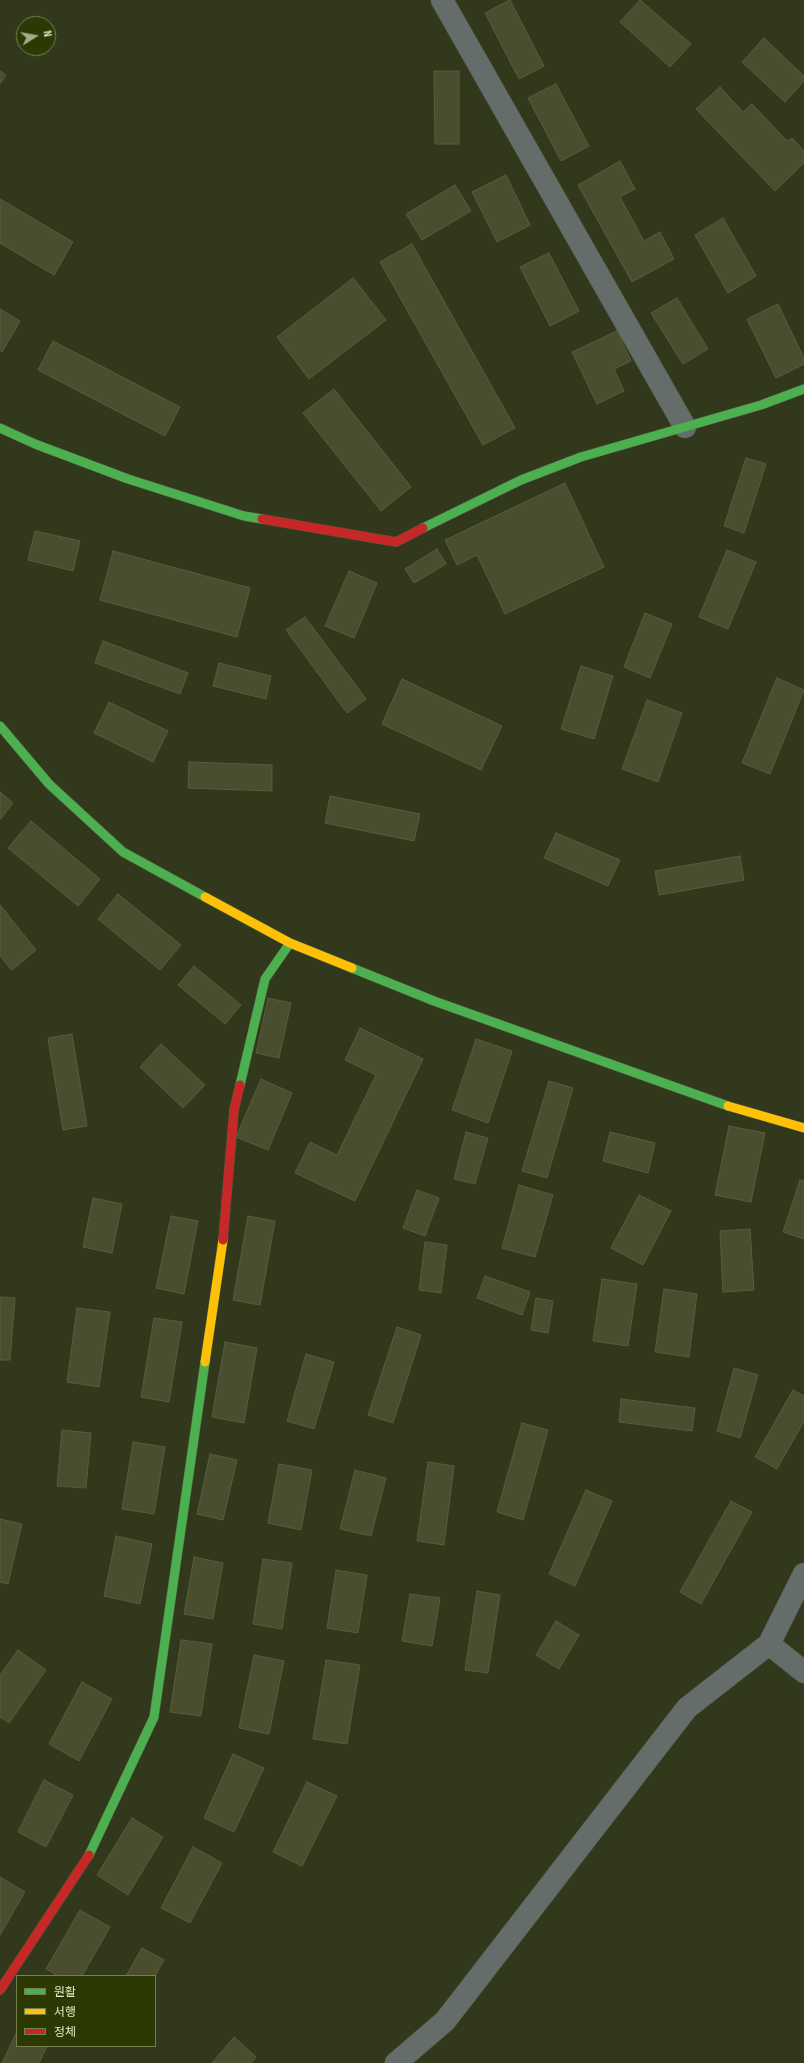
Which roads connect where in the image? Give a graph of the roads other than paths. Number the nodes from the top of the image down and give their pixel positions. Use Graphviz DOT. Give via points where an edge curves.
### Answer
graph roads {
  1 [pos="442,0"];
  2 [pos="804,389"];
  3 [pos="685,427"];
  4 [pos="0,428"];
  5 [pos="0,726"];
  6 [pos="290,944"];
  7 [pos="804,1128"];
  8 [pos="804,1574"];
  9 [pos="769,1644"];
  10 [pos="804,1672"];
  11 [pos="0,1991"];
  12 [pos="396,2063"];
  1 -- 3 [label="street"];
  2 -- 3 [label="street" via="761,405"];
  3 -- 4 [label="street" via="581,457 521,480 396,542 244,516 128,479"];
  5 -- 6 [label="street" via="49,784 123,852"];
  6 -- 7 [label="street" via="434,1001 728,1106"];
  6 -- 11 [label="street" via="265,979 234,1110 222,1258 154,1717 89,1854"];
  8 -- 9 [label="street"];
  9 -- 10 [label="street"];
  9 -- 12 [label="street" via="688,1708 445,2020"];
}
